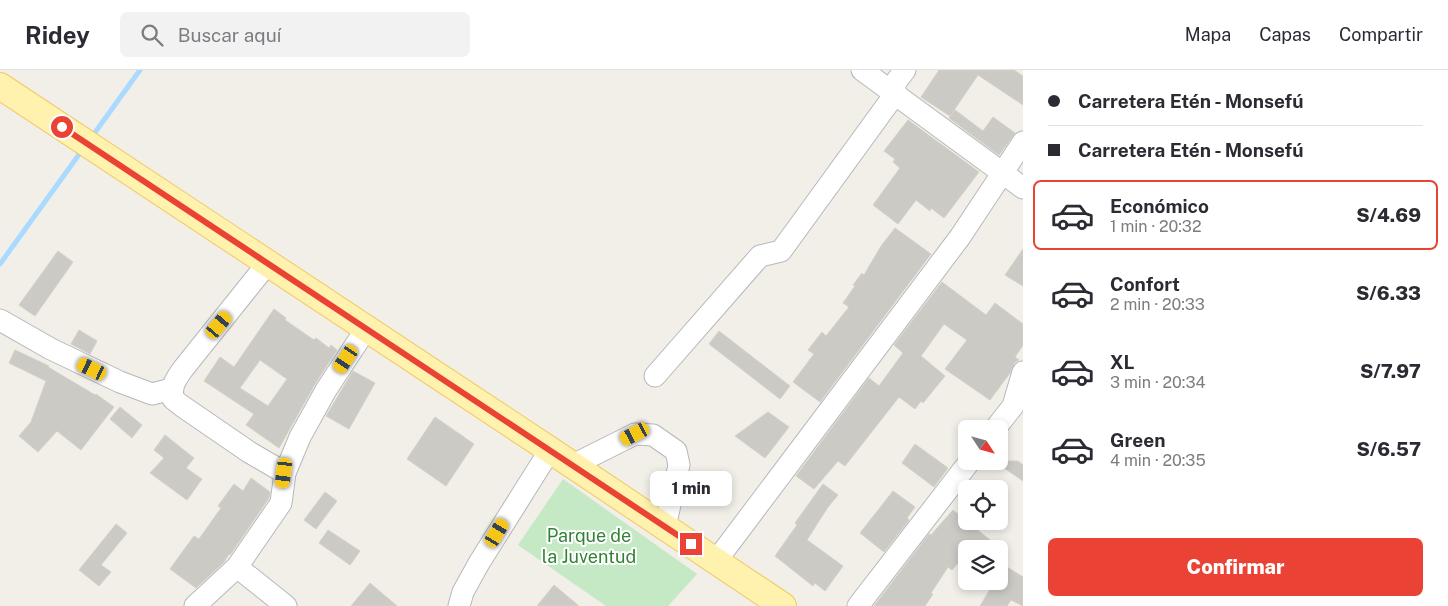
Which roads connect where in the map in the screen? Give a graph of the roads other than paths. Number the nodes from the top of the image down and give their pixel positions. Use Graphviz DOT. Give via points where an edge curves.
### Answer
graph roads {
  1 [pos="862,70"];
  2 [pos="905,70"];
  3 [pos="0,86"];
  4 [pos="895,94"];
  5 [pos="1023,142"];
  6 [pos="1001,173"];
  7 [pos="1023,188"];
  8 [pos="267,264"];
  9 [pos="0,320"];
  10 [pos="366,329"];
  11 [pos="1023,372"];
  12 [pos="655,376"];
  13 [pos="172,389"];
  14 [pos="1002,420"];
  15 [pos="550,450"];
  16 [pos="573,465"];
  17 [pos="963,470"];
  18 [pos="284,473"];
  19 [pos="665,527"];
  20 [pos="716,561"];
  21 [pos="237,567"];
  22 [pos="195,606"];
  23 [pos="286,606"];
  24 [pos="459,606"];
  25 [pos="783,606"];
  26 [pos="858,606"];
  1 -- 4 [label="street"];
  2 -- 4 [label="street" via="895,83"];
  3 -- 8 [label="main road"];
  4 -- 6 [label="street"];
  4 -- 12 [label="street" via="781,251 760,256"];
  5 -- 6 [label="street"];
  6 -- 7 [label="street"];
  6 -- 20 [label="street" via="960,237"];
  8 -- 10 [label="main road"];
  8 -- 13 [label="street" via="174,381"];
  9 -- 13 [label="street" via="120,382 152,394"];
  10 -- 15 [label="main road"];
  10 -- 18 [label="street" via="326,390"];
  11 -- 14 [label="street" via="1013,406"];
  13 -- 18 [label="street" via="173,399 178,403"];
  15 -- 16 [label="main road"];
  15 -- 24 [label="street" via="479,562"];
  16 -- 19 [label="main road"];
  16 -- 19 [label="street" via="635,434 653,435 665,443 676,451 679,465"];
  17 -- 26 [label="street"];
  18 -- 21 [label="street" via="281,504"];
  19 -- 20 [label="main road"];
  20 -- 25 [label="main road"];
  21 -- 22 [label="street"];
  21 -- 23 [label="street"];
}
